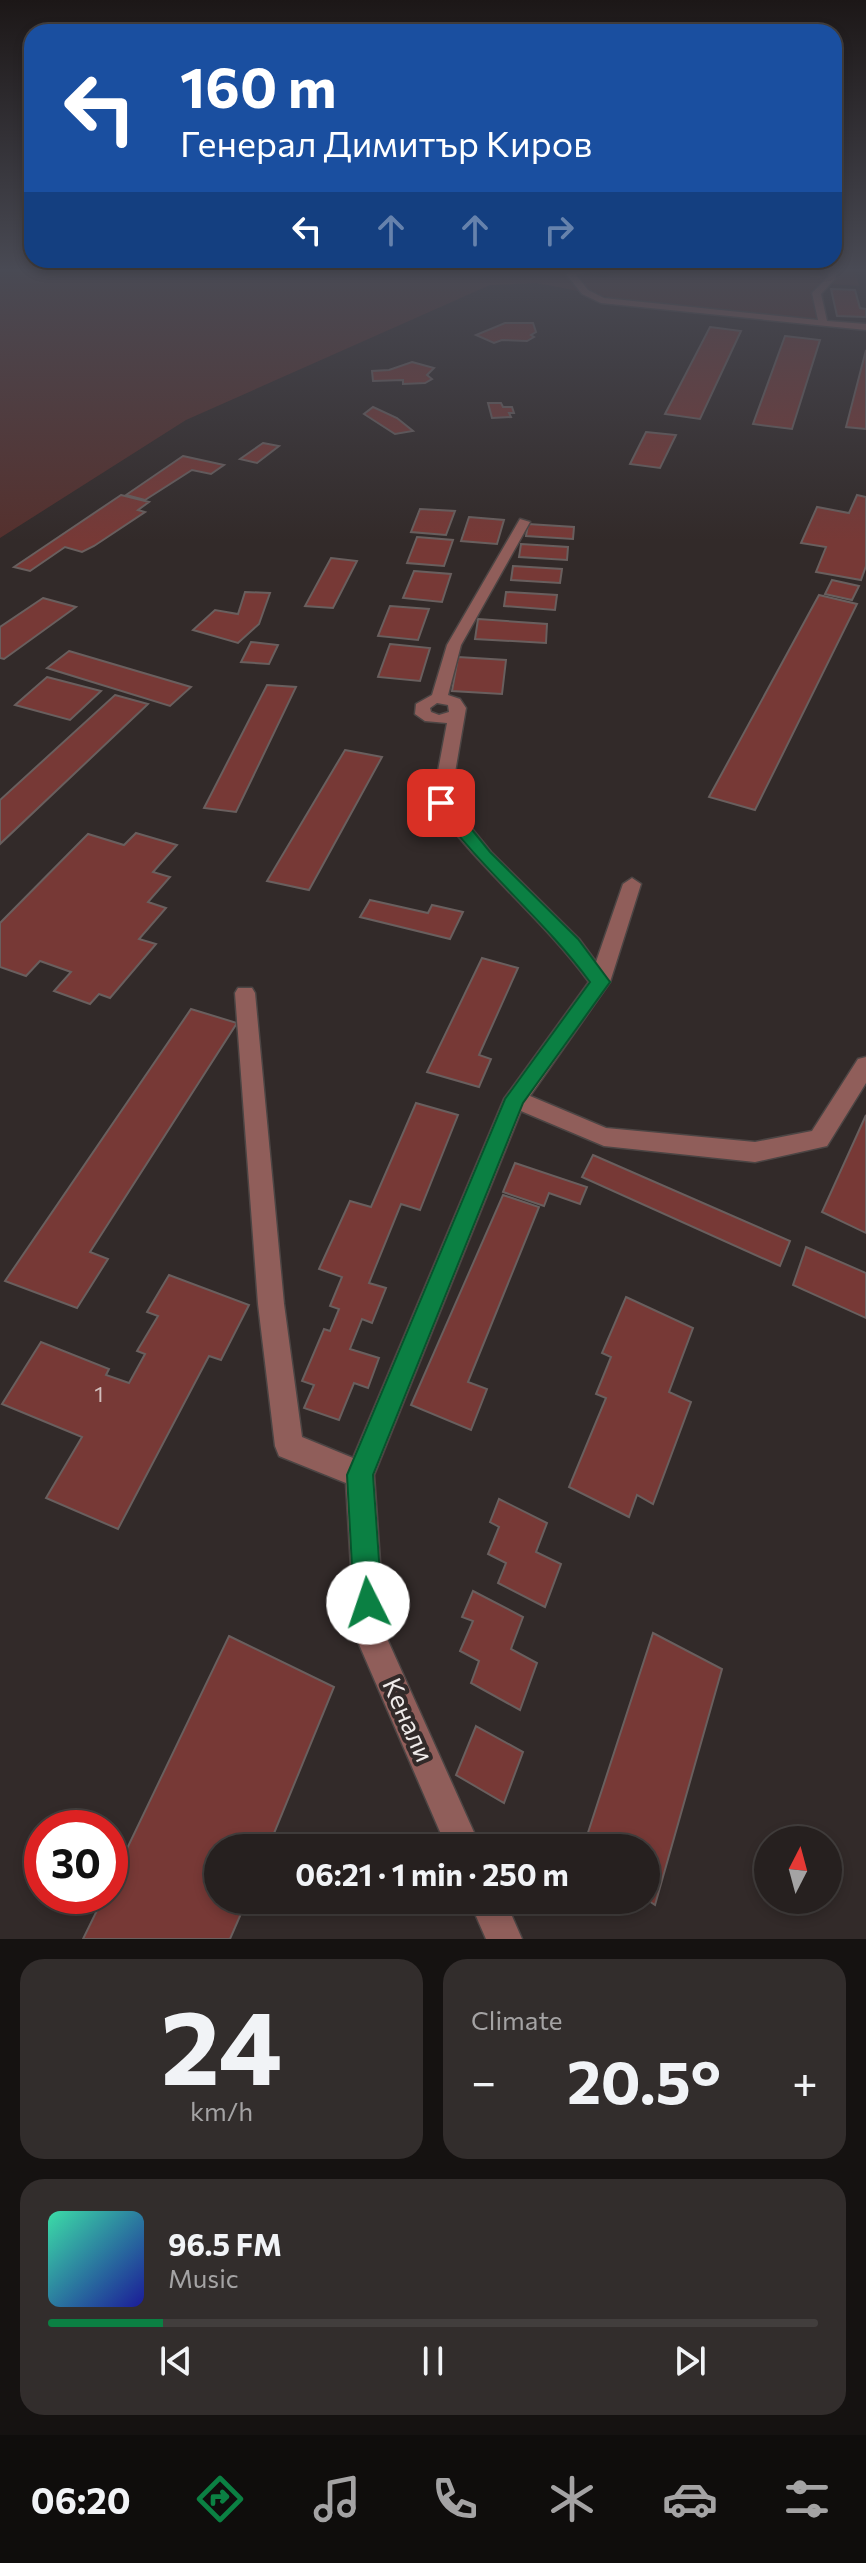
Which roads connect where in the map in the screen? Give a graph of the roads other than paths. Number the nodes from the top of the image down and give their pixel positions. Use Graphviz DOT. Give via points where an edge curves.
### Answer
graph roads {
  1 [pos="524,522"];
  2 [pos="439,698"];
  3 [pos="453,724"];
  4 [pos="632,884"];
  5 [pos="600,982"];
  6 [pos="245,993"];
  7 [pos="866,1065"];
  8 [pos="515,1099"];
  9 [pos="360,1475"];
  10 [pos="458,1834"];
  11 [pos="493,1914"];
  12 [pos="504,1939"];
  1 -- 2 [label="street" via="454,645"];
  2 -- 3 [label="street" via="457,705"];
  2 -- 3 [label="street" via="428,701 423,714"];
  3 -- 5 [label="street" via="441,803 572,944"];
  4 -- 5 [label="street, Кенали"];
  5 -- 8 [label="street, Кенали"];
  6 -- 9 [label="street" via="271,1304 289,1446"];
  7 -- 8 [label="street" via="819,1139 755,1152 604,1137"];
  8 -- 9 [label="street, Кенали"];
  9 -- 10 [label="street, Кенали" via="370,1635"];
  11 -- 12 [label="street"];
}
